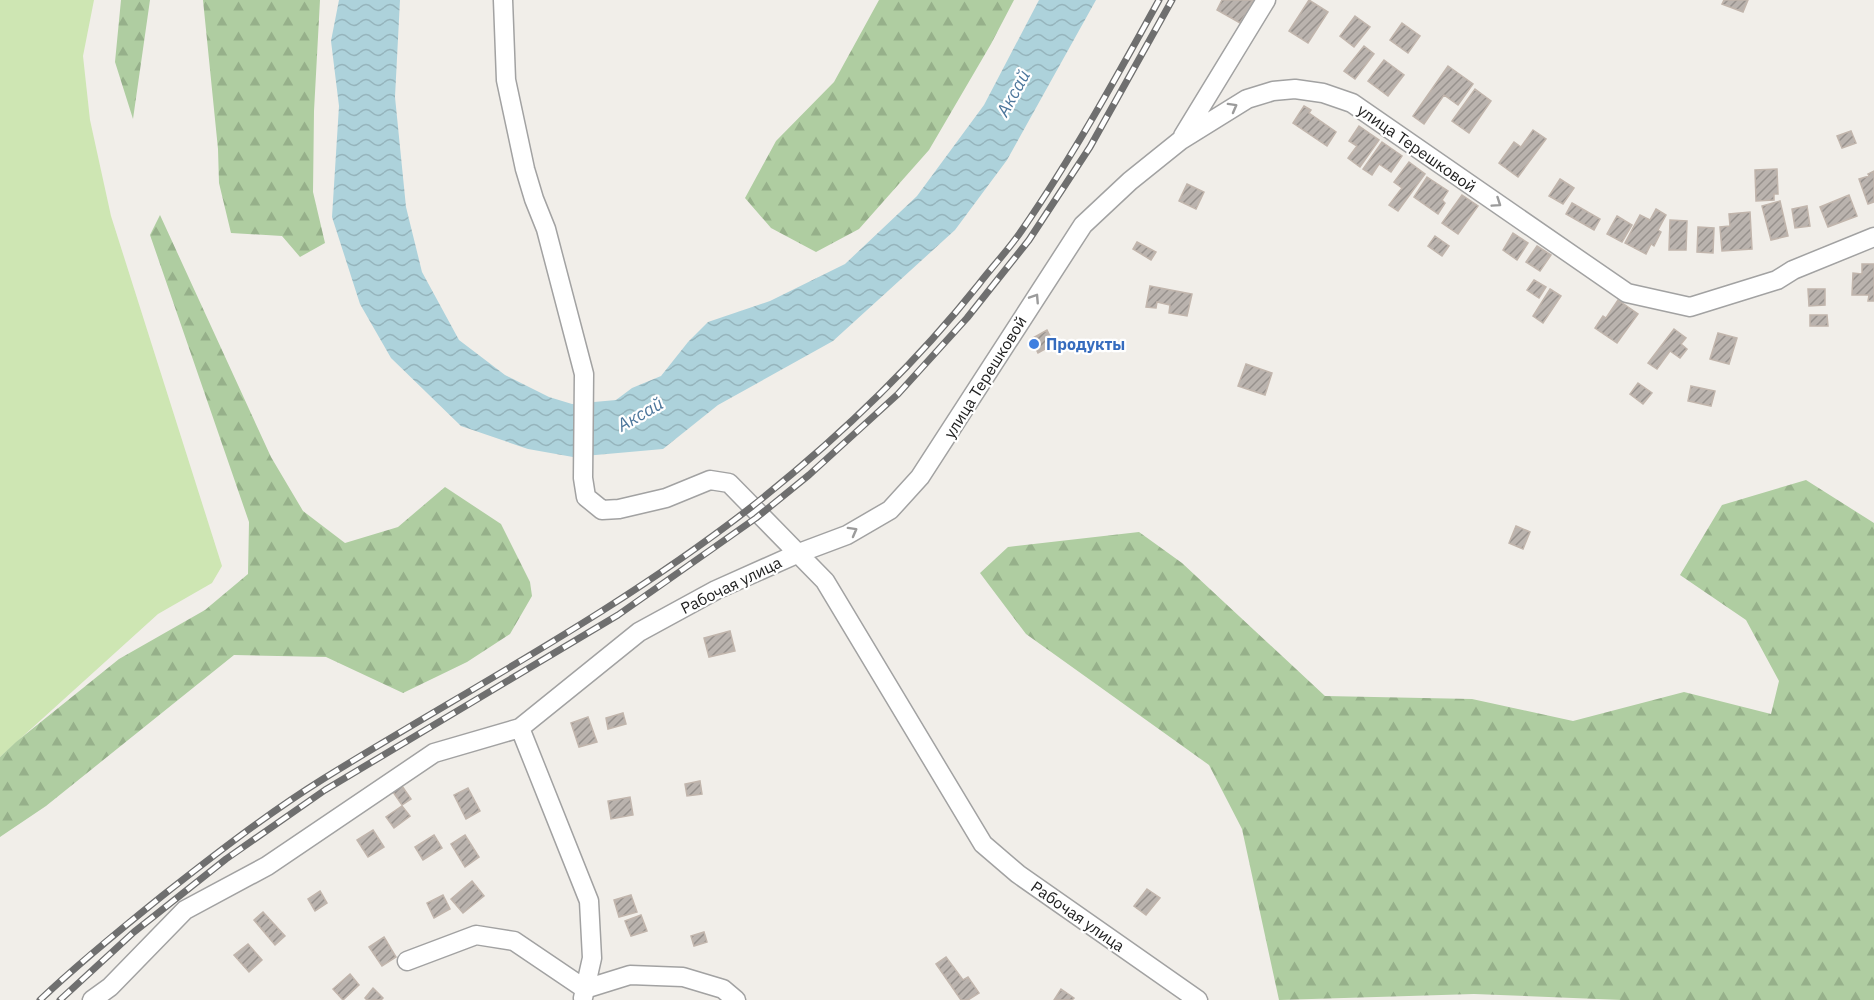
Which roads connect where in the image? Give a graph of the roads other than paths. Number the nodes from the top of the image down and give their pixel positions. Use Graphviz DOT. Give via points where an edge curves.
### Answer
graph roads {
  1 [pos="503,0"];
  2 [pos="1266,0"];
  3 [pos="1181,140"];
  4 [pos="1874,237"];
  5 [pos="799,553"];
  6 [pos="520,728"];
  7 [pos="407,961"];
  8 [pos="584,994"];
  9 [pos="92,1000"];
  10 [pos="736,1000"];
  11 [pos="1198,1000"];
  1 -- 5 [label="street" via="506,80 525,169 546,229 584,375 586,497 602,510 619,509 666,498 710,480 729,483"];
  2 -- 3 [label="street"];
  3 -- 4 [label="street, улица Терешковой, one-way" via="1246,99 1273,91 1295,89 1332,96 1352,103 1628,292 1690,307 1777,280"];
  5 -- 3 [label="street, улица Терешковой, one-way" via="847,536 890,510 920,477 1083,225"];
  5 -- 6 [label="street, Рабочая улица" via="716,590 639,632"];
  5 -- 11 [label="street, Рабочая улица" via="825,581 983,843 1018,874"];
  6 -- 8 [label="street" via="588,901 592,958"];
  6 -- 9 [label="street" via="434,753 267,867 185,910 110,987"];
  7 -- 8 [label="street" via="476,935 514,941"];
  8 -- 10 [label="street" via="630,975 683,977 723,989"];
}
